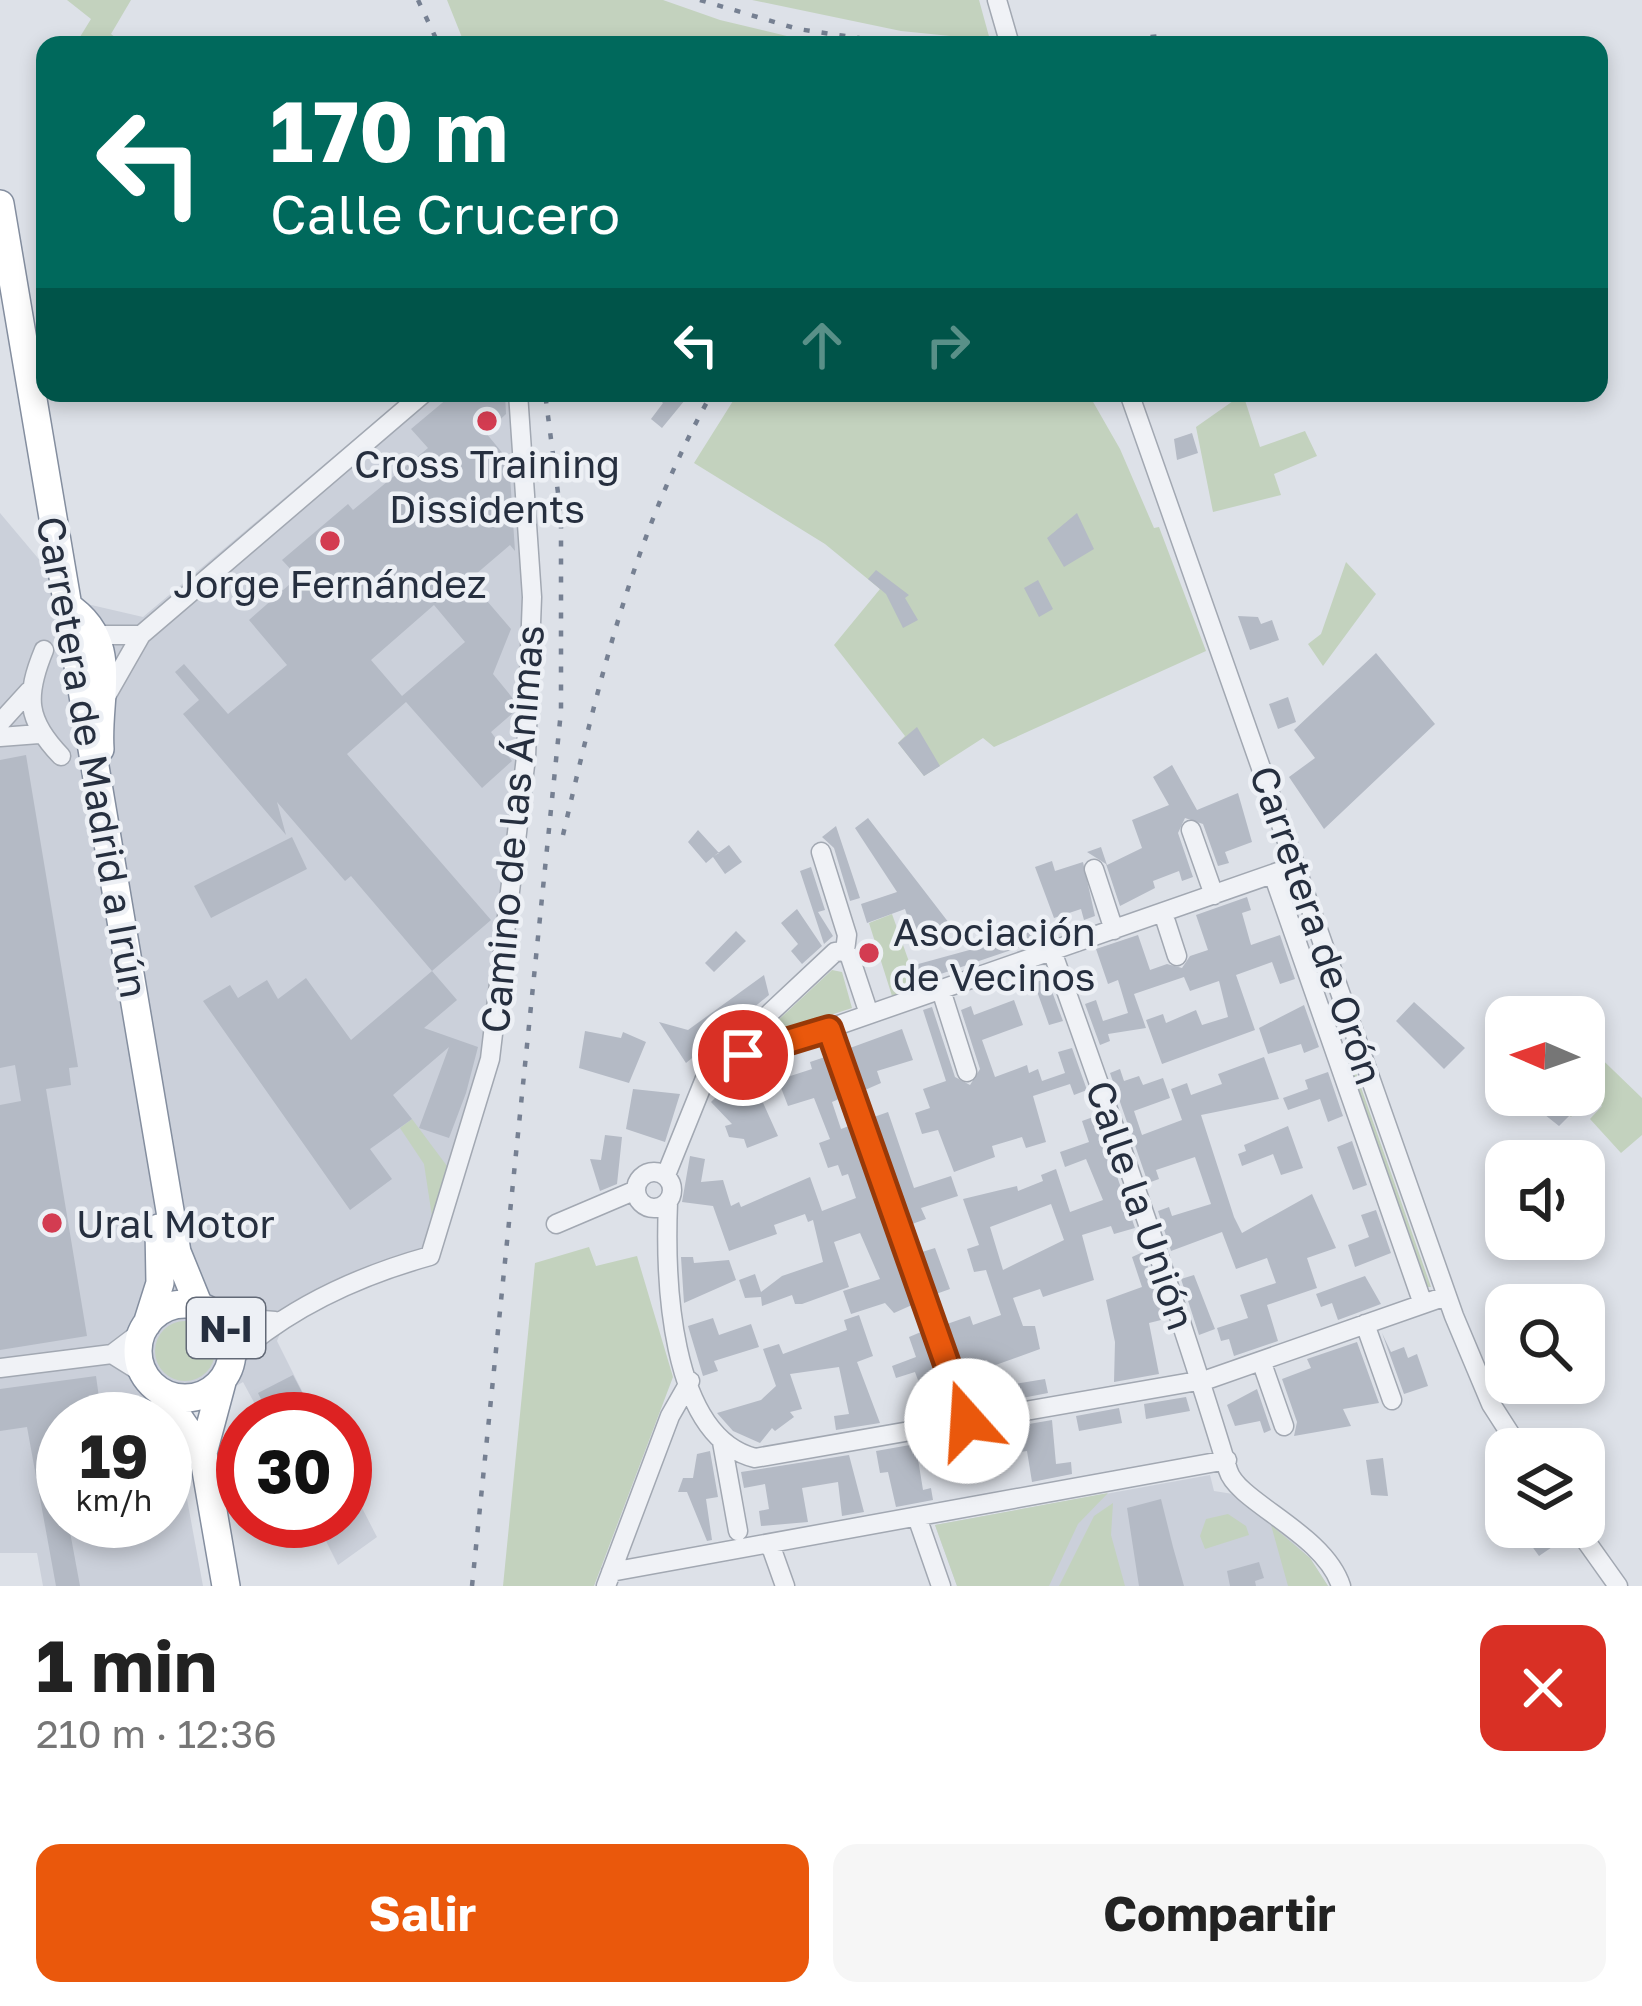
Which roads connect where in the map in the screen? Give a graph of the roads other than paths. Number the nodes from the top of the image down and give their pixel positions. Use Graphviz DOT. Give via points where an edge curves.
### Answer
graph roads {
  1 [pos="998,0"];
  2 [pos="1008,36"];
  3 [pos="0,204"];
  4 [pos="0,289"];
  5 [pos="413,402"];
  6 [pos="519,402"];
  7 [pos="1133,402"];
  8 [pos="66,605"];
  9 [pos="94,634"];
  10 [pos="141,634"];
  11 [pos="44,650"];
  12 [pos="29,691"];
  13 [pos="106,698"];
  14 [pos="0,722"];
  15 [pos="39,734"];
  16 [pos="0,737"];
  17 [pos="61,756"];
  18 [pos="1191,830"];
  19 [pos="821,852"];
  20 [pos="1295,866"];
  21 [pos="1094,869"];
  22 [pos="1273,874"];
  23 [pos="113,878"];
  24 [pos="1214,895"];
  25 [pos="1166,922"];
  26 [pos="1114,930"];
  27 [pos="845,951"];
  28 [pos="1052,951"];
  29 [pos="1177,956"];
  30 [pos="940,990"];
  31 [pos="869,1014"];
  32 [pos="829,1029"];
  33 [pos="730,1055"];
  34 [pos="968,1072"];
  35 [pos="666,1175"];
  36 [pos="636,1190"];
  37 [pos="668,1202"];
  38 [pos="556,1224"];
  39 [pos="1446,1296"];
  40 [pos="1423,1304"];
  41 [pos="208,1311"];
  42 [pos="275,1321"];
  43 [pos="1365,1324"];
  44 [pos="144,1328"];
  45 [pos="112,1354"];
  46 [pos="0,1368"];
  47 [pos="1264,1369"];
  48 [pos="227,1371"];
  49 [pos="1202,1380"];
  50 [pos="690,1381"];
  51 [pos="153,1383"];
  52 [pos="1392,1400"];
  53 [pos="967,1421"];
  54 [pos="1284,1426"];
  55 [pos="1507,1428"];
  56 [pos="726,1445"];
  57 [pos="203,1453"];
  58 [pos="1227,1460"];
  59 [pos="917,1517"];
  60 [pos="738,1531"];
  61 [pos="770,1544"];
  62 [pos="1591,1548"];
  63 [pos="609,1581"];
  64 [pos="226,1586"];
  65 [pos="785,1586"];
  66 [pos="941,1586"];
  67 [pos="1340,1586"];
  68 [pos="1618,1586"];
  1 -- 2 [label="street"];
  3 -- 8 [label="highway, Carretera de Madrid a Irún"];
  4 -- 44 [label="highway, Carretera de Madrid a Irún" via="159,1228 158,1300"];
  5 -- 10 [label="street"];
  6 -- 42 [label="street, Camino de las Ánimas" via="532,597 526,757 490,1059 430,1256 380,1270"];
  7 -- 20 [label="street, Carretera de Orón"];
  8 -- 9 [label="highway"];
  8 -- 23 [label="highway, Carretera de Madrid a Irún"];
  9 -- 10 [label="street"];
  9 -- 13 [label="highway"];
  10 -- 13 [label="street"];
  11 -- 12 [label="street"];
  12 -- 14 [label="street"];
  12 -- 15 [label="street"];
  13 -- 23 [label="highway" via="99,740"];
  15 -- 16 [label="street"];
  15 -- 17 [label="street"];
  18 -- 24 [label="street"];
  19 -- 27 [label="street"];
  20 -- 22 [label="street"];
  20 -- 39 [label="street, Carretera de Orón"];
  21 -- 26 [label="street"];
  22 -- 24 [label="street"];
  22 -- 40 [label="street"];
  23 -- 41 [label="highway, Carretera de Madrid a Irún" via="177,1252"];
  24 -- 26 [label="street"];
  25 -- 29 [label="street"];
  26 -- 28 [label="street"];
  27 -- 31 [label="street"];
  27 -- 33 [label="street" via="761,1018"];
  28 -- 30 [label="street"];
  28 -- 49 [label="street, Calle la Unión"];
  30 -- 31 [label="street"];
  30 -- 34 [label="street"];
  31 -- 32 [label="street"];
  32 -- 33 [label="street"];
  32 -- 53 [label="street"];
  33 -- 35 [label="street" via="700,1082"];
  35 -- 36 [label="street" via="649,1172"];
  35 -- 37 [label="street"];
  36 -- 37 [label="street" via="645,1206"];
  36 -- 38 [label="street"];
  37 -- 50 [label="street" via="668,1300"];
  39 -- 40 [label="street"];
  39 -- 55 [label="street, Carretera de Orón"];
  40 -- 43 [label="street"];
  41 -- 42 [label="street"];
  41 -- 44 [label="highway, N-I" via="170,1307"];
  41 -- 48 [label="highway, N-I" via="227,1329"];
  42 -- 48 [label="street"];
  43 -- 49 [label="street"];
  43 -- 52 [label="street"];
  44 -- 45 [label="street"];
  44 -- 51 [label="highway, N-I"];
  45 -- 46 [label="street"];
  45 -- 51 [label="street"];
  47 -- 54 [label="street"];
  48 -- 51 [label="highway, N-I" via="198,1397"];
  48 -- 57 [label="highway, N-I"];
  49 -- 53 [label="street"];
  49 -- 58 [label="street, Calle la Unión"];
  50 -- 56 [label="street" via="707,1424"];
  50 -- 63 [label="street"];
  51 -- 57 [label="highway, N-I"];
  53 -- 56 [label="street" via="755,1458"];
  56 -- 60 [label="street"];
  57 -- 64 [label="highway, N-I"];
  58 -- 59 [label="street"];
  58 -- 67 [label="street" via="1236,1482 1324,1554"];
  59 -- 61 [label="street"];
  59 -- 66 [label="street"];
  61 -- 63 [label="street"];
  61 -- 65 [label="street"];
  62 -- 68 [label="street"];
}
